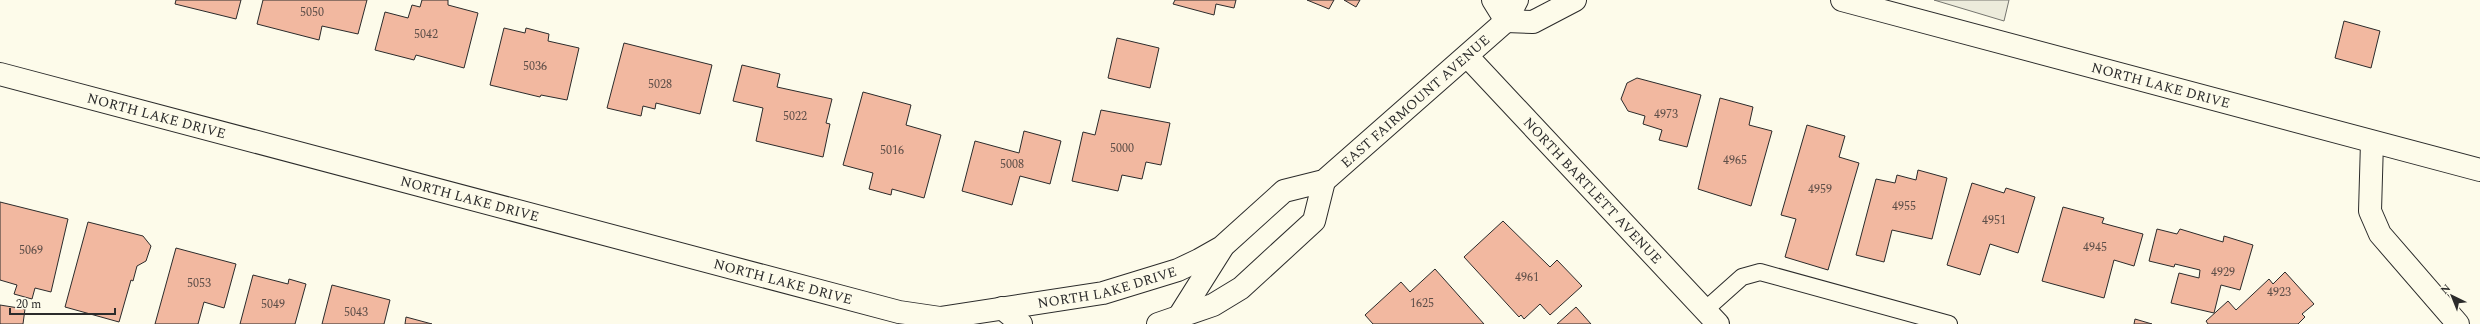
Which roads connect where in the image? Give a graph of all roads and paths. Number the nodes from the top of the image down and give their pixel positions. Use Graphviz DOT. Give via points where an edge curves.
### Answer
graph roads {
  1 [pos="1493,0"];
  2 [pos="1517,0"];
  3 [pos="1575,0"];
  4 [pos="1842,0"];
  5 [pos="1506,21"];
  6 [pos="1467,56"];
  7 [pos="0,74"];
  8 [pos="2372,142"];
  9 [pos="2480,170"];
  10 [pos="1324,181"];
  11 [pos="1222,247"];
  12 [pos="1002,308"];
  13 [pos="1712,317"];
  14 [pos="906,318"];
  15 [pos="948,321"];
  16 [pos="1177,321"];
  17 [pos="1021,324"];
  18 [pos="1158,324"];
  19 [pos="1949,324"];
  20 [pos="2458,324"];
  1 -- 5 [label="main road"];
  2 -- 5 [label="main road"];
  3 -- 5 [label="main road" via="1533,22"];
  4 -- 8 [label="main road, NORTH LAKE DRIVE"];
  5 -- 6 [label="main road, EAST FAIRMOUNT AVENUE"];
  6 -- 10 [label="main road, EAST FAIRMOUNT AVENUE"];
  6 -- 13 [label="main road, NORTH BARTLETT AVENUE"];
  7 -- 14 [label="main road, NORTH LAKE DRIVE"];
  8 -- 9 [label="main road, NORTH LAKE DRIVE"];
  8 -- 20 [label="main road" via="2370,211 2380,234"];
  10 -- 11 [label="main road, EAST FAIRMOUNT AVENUE" via="1284,191"];
  10 -- 16 [label="main road" via="1314,221 1241,288"];
  11 -- 12 [label="main road, NORTH LAKE DRIVE" via="1178,270 1103,292"];
  11 -- 16 [label="main road"];
  12 -- 15 [label="main road, NORTH LAKE DRIVE"];
  12 -- 17 [label="main road"];
  13 -- 19 [label="lane" via="1742,277 1760,272"];
  14 -- 15 [label="main road, NORTH LAKE DRIVE"];
  16 -- 18 [label="main road"];
}
